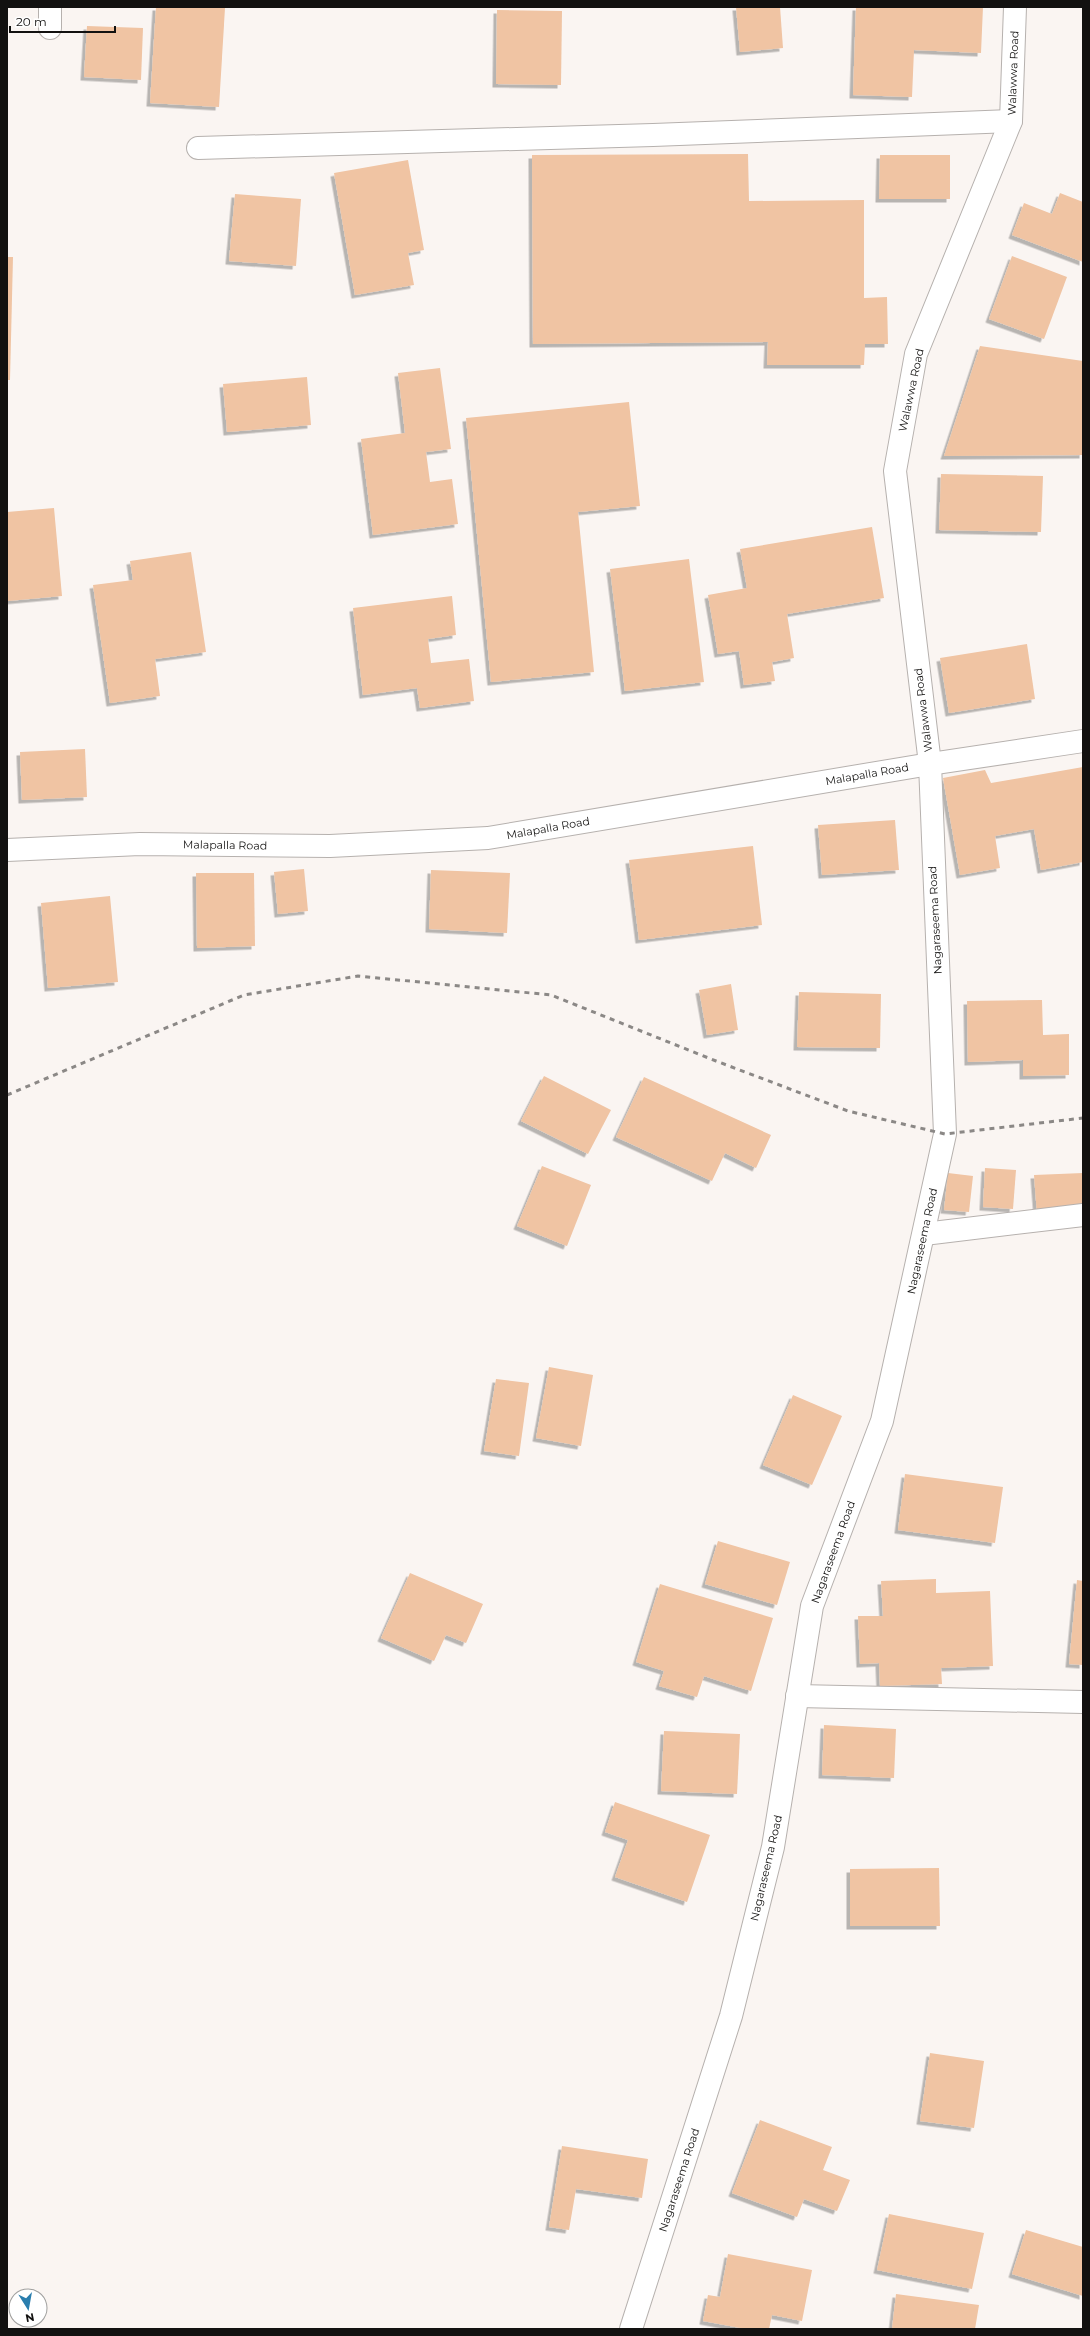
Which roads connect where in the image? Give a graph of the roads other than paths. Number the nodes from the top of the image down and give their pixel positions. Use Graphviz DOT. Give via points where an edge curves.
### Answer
graph roads {
  1 [pos="50,7"];
  2 [pos="1016,7"];
  3 [pos="50,28"];
  4 [pos="1011,122"];
  5 [pos="198,148"];
  6 [pos="1083,741"];
  7 [pos="930,764"];
  8 [pos="7,850"];
  9 [pos="1083,1215"];
  10 [pos="924,1234"];
  11 [pos="797,1696"];
  12 [pos="1083,1702"];
  13 [pos="631,2329"];
  1 -- 3 [label="street"];
  2 -- 4 [label="street, Walawwa Road"];
  4 -- 5 [label="street"];
  4 -- 7 [label="street, Walawwa Road" via="916,354 894,471"];
  6 -- 7 [label="street, Malapalla Road"];
  7 -- 8 [label="street, Malapalla Road" via="488,838 330,846 140,844"];
  7 -- 10 [label="street, Nagaraseema Road" via="945,1134"];
  9 -- 10 [label="street"];
  10 -- 11 [label="street, Nagaraseema Road" via="882,1422 812,1606"];
  11 -- 12 [label="street"];
  11 -- 13 [label="street, Nagaraseema Road" via="773,1847 731,2016"];
}
